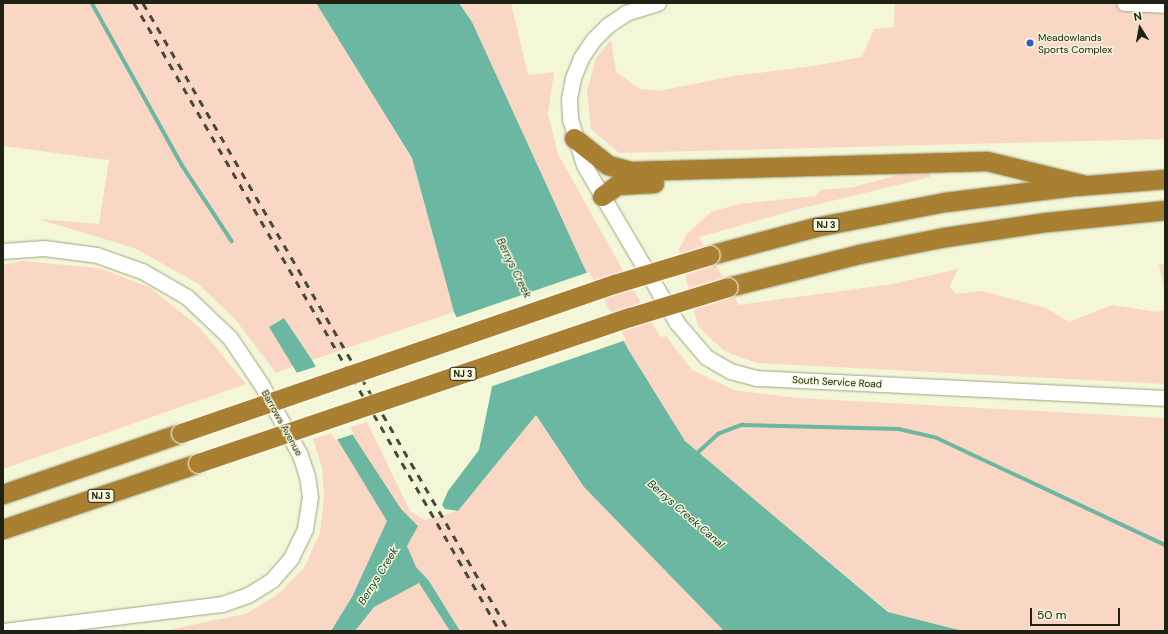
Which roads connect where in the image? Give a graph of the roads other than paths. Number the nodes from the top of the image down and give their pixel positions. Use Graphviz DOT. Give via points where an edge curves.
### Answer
graph roads {
  1 [pos="658,3"];
  2 [pos="1124,3"];
  3 [pos="1165,5"];
  4 [pos="574,138"];
  5 [pos="932,162"];
  6 [pos="1165,179"];
  7 [pos="1085,185"];
  8 [pos="602,196"];
  9 [pos="1165,210"];
  10 [pos="3,251"];
  11 [pos="1165,398"];
  12 [pos="3,494"];
  13 [pos="3,529"];
  14 [pos="3,631"];
  1 -- 4 [label="street, South Service Road" via="637,8 617,18 593,40 581,58 573,78 569,99"];
  2 -- 3 [label="street"];
  4 -- 5 [label="highway" via="608,164 631,171"];
  4 -- 8 [label="street, South Service Road" via="584,165"];
  5 -- 7 [label="highway" via="987,161"];
  5 -- 8 [label="highway" via="847,177 623,184 613,186"];
  6 -- 7 [label="highway, NJ 3"];
  7 -- 12 [label="highway, NJ 3, bridge" via="989,196 902,210 815,227 710,255 607,287"];
  8 -- 11 [label="street, South Service Road" via="682,332 706,357 730,371 766,379"];
  9 -- 13 [label="highway, NJ 3, bridge" via="1047,222 931,239 837,258 728,287 630,317"];
  10 -- 14 [label="street, Barrows Avenue" via="44,248 97,255 147,273 187,297 230,338 261,384 300,455 310,497 305,529 291,558 272,580 248,595 222,604"];
}
